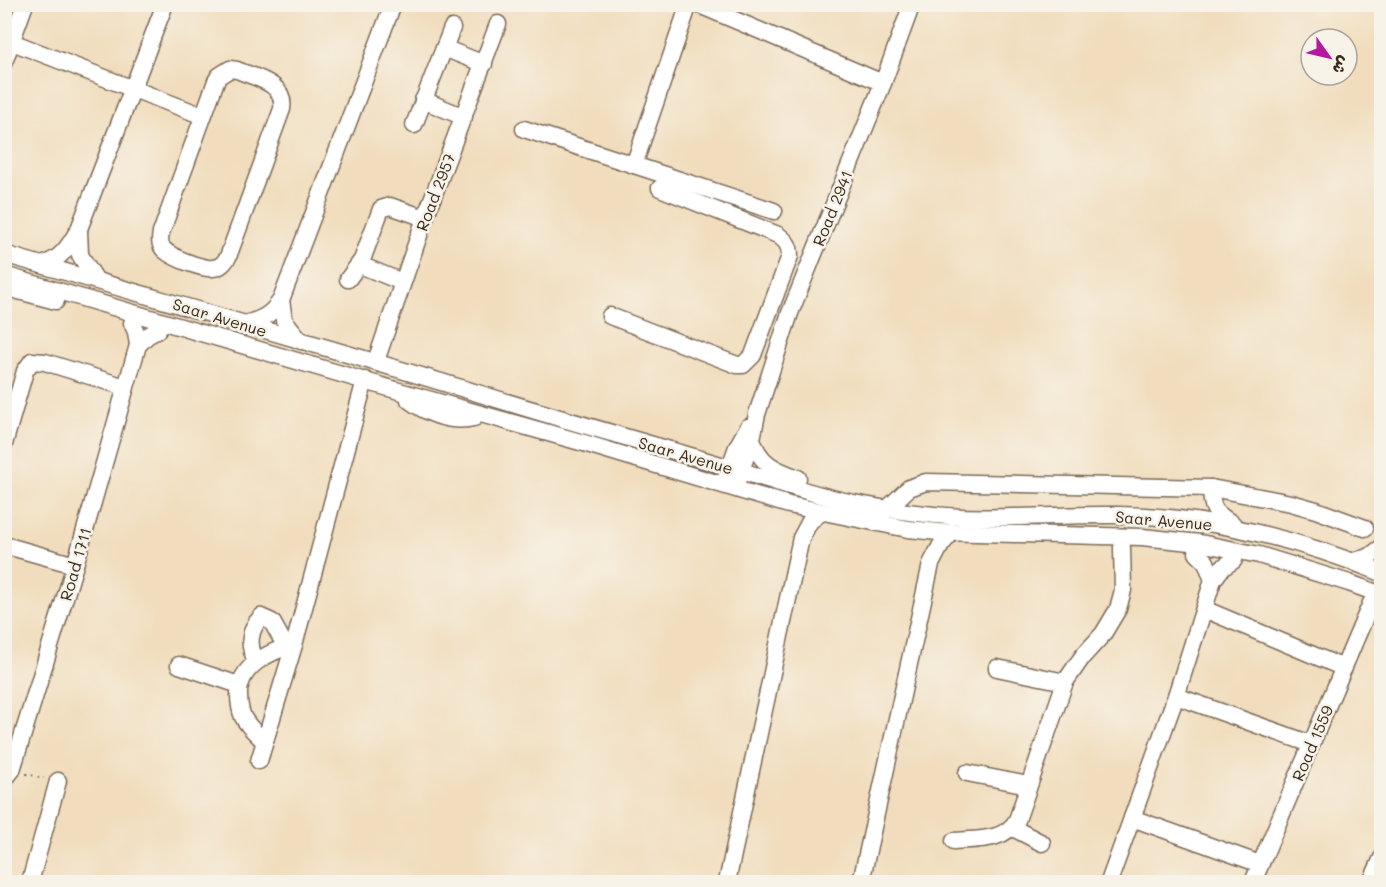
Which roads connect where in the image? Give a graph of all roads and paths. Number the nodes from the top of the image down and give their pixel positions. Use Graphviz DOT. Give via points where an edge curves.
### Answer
graph roads {
  1 [pos="26,4"];
  2 [pos="165,4"];
  3 [pos="393,4"];
  4 [pos="689,4"];
  5 [pos="697,4"];
  6 [pos="912,4"];
  7 [pos="498,24"];
  8 [pos="452,28"];
  9 [pos="12,42"];
  10 [pos="444,48"];
  11 [pos="4,62"];
  12 [pos="484,64"];
  13 [pos="883,83"];
  14 [pos="134,88"];
  15 [pos="423,100"];
  16 [pos="203,116"];
  17 [pos="464,117"];
  18 [pos="414,125"];
  19 [pos="524,129"];
  20 [pos="634,165"];
  21 [pos="660,188"];
  22 [pos="774,211"];
  23 [pos="425,218"];
  24 [pos="79,229"];
  25 [pos="4,254"];
  26 [pos="42,265"];
  27 [pos="360,265"];
  28 [pos="4,275"];
  29 [pos="348,279"];
  30 [pos="96,280"];
  31 [pos="402,282"];
  32 [pos="4,287"];
  33 [pos="282,300"];
  34 [pos="771,305"];
  35 [pos="790,313"];
  36 [pos="610,316"];
  37 [pos="132,322"];
  38 [pos="243,324"];
  39 [pos="158,330"];
  40 [pos="212,336"];
  41 [pos="302,341"];
  42 [pos="138,345"];
  43 [pos="376,362"];
  44 [pos="365,380"];
  45 [pos="125,387"];
  46 [pos="757,414"];
  47 [pos="752,439"];
  48 [pos="4,444"];
  49 [pos="735,469"];
  50 [pos="729,487"];
  51 [pos="1211,488"];
  52 [pos="852,503"];
  53 [pos="789,505"];
  54 [pos="887,509"];
  55 [pos="822,512"];
  56 [pos="1239,528"];
  57 [pos="1365,528"];
  58 [pos="908,529"];
  59 [pos="952,532"];
  60 [pos="1051,535"];
  61 [pos="801,538"];
  62 [pos="4,545"];
  63 [pos="1122,547"];
  64 [pos="1382,547"];
  65 [pos="1197,553"];
  66 [pos="1234,560"];
  67 [pos="1353,561"];
  68 [pos="931,564"];
  69 [pos="75,566"];
  70 [pos="1382,573"];
  71 [pos="1213,580"];
  72 [pos="1378,602"];
  73 [pos="1204,609"];
  74 [pos="290,646"];
  75 [pos="257,661"];
  76 [pos="179,665"];
  77 [pos="997,668"];
  78 [pos="1344,668"];
  79 [pos="1065,682"];
  80 [pos="239,685"];
  81 [pos="1176,696"];
  82 [pos="265,742"];
  83 [pos="1311,744"];
  84 [pos="259,761"];
  85 [pos="966,773"];
  86 [pos="8,775"];
  87 [pos="58,782"];
  88 [pos="1028,785"];
  89 [pos="1132,818"];
  90 [pos="1013,828"];
  91 [pos="954,841"];
  92 [pos="1042,843"];
  93 [pos="1382,858"];
  94 [pos="1260,864"];
  95 [pos="30,882"];
  96 [pos="728,882"];
  97 [pos="861,882"];
  98 [pos="1109,882"];
  99 [pos="1253,882"];
  100 [pos="1371,882"];
  1 -- 9 [label="street"];
  2 -- 14 [label="street"];
  3 -- 33 [label="street"];
  4 -- 20 [label="street"];
  5 -- 13 [label="street"];
  6 -- 13 [label="street, Road 2941"];
  7 -- 12 [label="street, Road 2957"];
  8 -- 10 [label="street"];
  9 -- 11 [label="street"];
  9 -- 14 [label="street"];
  10 -- 12 [label="street"];
  10 -- 15 [label="street"];
  12 -- 17 [label="street, Road 2957"];
  13 -- 35 [label="street, Road 2941"];
  14 -- 16 [label="street"];
  14 -- 24 [label="street"];
  15 -- 17 [label="street"];
  15 -- 18 [label="street"];
  16 -- 16 [label="street" via="160,240 167,254 207,269 216,268 228,257 284,100 274,86 230,69 219,76"];
  17 -- 23 [label="street, Road 2957"];
  19 -- 20 [label="street"];
  20 -- 22 [label="street"];
  21 -- 34 [label="street" via="787,242 790,256"];
  23 -- 27 [label="street" via="384,207"];
  23 -- 31 [label="street, Road 2957"];
  24 -- 26 [label="street" via="63,254"];
  24 -- 30 [label="street" via="80,255"];
  25 -- 26 [label="street, Saar Avenue"];
  26 -- 30 [label="street, Saar Avenue"];
  27 -- 29 [label="street"];
  27 -- 31 [label="street"];
  28 -- 40 [label="street, Saar Avenue"];
  30 -- 38 [label="street, Saar Avenue"];
  31 -- 43 [label="street, Road 2957"];
  32 -- 37 [label="street"];
  33 -- 38 [label="street" via="264,319"];
  33 -- 41 [label="street" via="284,320"];
  34 -- 35 [label="street"];
  34 -- 36 [label="street" via="753,355 743,365"];
  35 -- 46 [label="street, Road 2941"];
  37 -- 39 [label="street"];
  37 -- 42 [label="street"];
  38 -- 41 [label="street, Saar Avenue"];
  39 -- 40 [label="street" via="191,339"];
  39 -- 42 [label="street"];
  40 -- 44 [label="street, Saar Avenue"];
  41 -- 43 [label="street, Saar Avenue"];
  42 -- 45 [label="street, Road 1711"];
  43 -- 49 [label="street, Saar Avenue"];
  44 -- 50 [label="street, Saar Avenue"];
  44 -- 74 [label="street"];
  45 -- 48 [label="street" via="32,361 25,371"];
  45 -- 69 [label="street, Road 1711"];
  46 -- 47 [label="street, Road 2941"];
  46 -- 49 [label="street, Road 2941" via="742,435"];
  47 -- 49 [label="street, Road 2941"];
  47 -- 52 [label="street" via="758,455 770,467 834,491"];
  49 -- 50 [label="street, Road 2941"];
  49 -- 52 [label="street, Saar Avenue"];
  50 -- 53 [label="street, Saar Avenue"];
  51 -- 54 [label="street" via="926,482 909,488"];
  51 -- 56 [label="street" via="1213,509"];
  51 -- 57 [label="street" via="1291,503"];
  52 -- 54 [label="street, Saar Avenue"];
  53 -- 55 [label="street, Saar Avenue"];
  53 -- 61 [label="street"];
  54 -- 56 [label="street, Saar Avenue" via="963,517 1120,515"];
  55 -- 58 [label="street, Saar Avenue"];
  55 -- 61 [label="street" via="810,521"];
  56 -- 67 [label="street, Saar Avenue"];
  58 -- 59 [label="street, Saar Avenue"];
  58 -- 68 [label="street" via="924,542"];
  59 -- 60 [label="street, Saar Avenue"];
  59 -- 68 [label="street"];
  60 -- 63 [label="street" via="1068,545"];
  60 -- 72 [label="street, Saar Avenue" via="1142,537 1259,555 1349,583"];
  61 -- 96 [label="street"];
  62 -- 69 [label="street"];
  63 -- 65 [label="street"];
  63 -- 79 [label="street" via="1123,590 1118,609"];
  64 -- 67 [label="street" via="1369,557"];
  65 -- 66 [label="street"];
  65 -- 71 [label="street" via="1206,562"];
  66 -- 71 [label="street"];
  66 -- 72 [label="street"];
  67 -- 70 [label="street, Saar Avenue"];
  68 -- 97 [label="street"];
  69 -- 86 [label="street, Road 1711"];
  71 -- 73 [label="street"];
  72 -- 78 [label="street, Road 1559"];
  73 -- 78 [label="street"];
  73 -- 81 [label="street"];
  74 -- 75 [label="street"];
  74 -- 75 [label="street" via="272,622 261,617 250,640"];
  74 -- 82 [label="street"];
  75 -- 80 [label="street"];
  76 -- 80 [label="street"];
  77 -- 79 [label="street"];
  78 -- 83 [label="street, Road 1559"];
  79 -- 88 [label="street"];
  80 -- 82 [label="street" via="242,714"];
  81 -- 83 [label="street"];
  81 -- 89 [label="street"];
  82 -- 84 [label="street"];
  83 -- 94 [label="street, Road 1559"];
  85 -- 88 [label="street"];
  86 -- 87 [label="path"];
  87 -- 95 [label="street"];
  88 -- 90 [label="street"];
  89 -- 94 [label="street"];
  89 -- 98 [label="street"];
  90 -- 91 [label="street" via="999,836"];
  90 -- 92 [label="street"];
  93 -- 100 [label="street"];
  94 -- 99 [label="street, Road 1559"];
}
